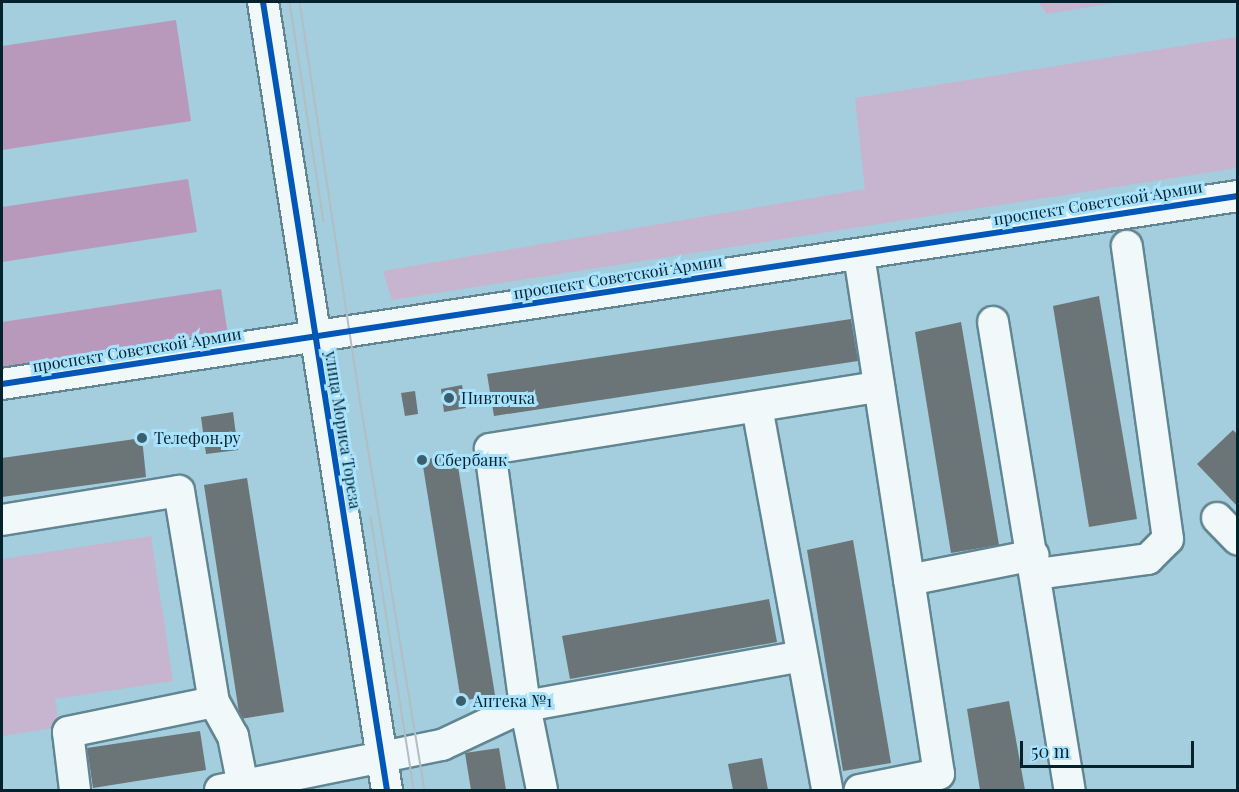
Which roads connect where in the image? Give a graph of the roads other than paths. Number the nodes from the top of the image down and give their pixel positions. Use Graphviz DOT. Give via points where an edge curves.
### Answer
graph roads {
  1 [pos="263,2"];
  2 [pos="1238,196"];
  3 [pos="1127,246"];
  4 [pos="859,255"];
  5 [pos="993,322"];
  6 [pos="314,336"];
  7 [pos="2,384"];
  8 [pos="879,387"];
  9 [pos="757,407"];
  10 [pos="1217,518"];
  11 [pos="2,520"];
  12 [pos="1238,540"];
  13 [pos="1035,564"];
  14 [pos="909,580"];
  15 [pos="802,656"];
  16 [pos="214,702"];
  17 [pos="525,706"];
  18 [pos="382,760"];
  19 [pos="231,788"];
  20 [pos="75,790"];
  21 [pos="387,790"];
  22 [pos="542,790"];
  23 [pos="827,790"];
  24 [pos="860,790"];
  25 [pos="1070,790"];
  1 -- 6 [label="street, улица Мориса Тореза"];
  2 -- 4 [label="street, проспект Советской Армии"];
  3 -- 13 [label="street" via="1168,539 1148,559"];
  4 -- 6 [label="street, проспект Советской Армии"];
  4 -- 8 [label="street"];
  5 -- 13 [label="street"];
  6 -- 7 [label="street, проспект Советской Армии"];
  6 -- 18 [label="street, улица Мориса Тореза"];
  8 -- 9 [label="street"];
  8 -- 14 [label="street"];
  9 -- 15 [label="street"];
  9 -- 17 [label="street" via="490,449"];
  10 -- 12 [label="street"];
  11 -- 16 [label="street" via="179,491"];
  13 -- 14 [label="street"];
  13 -- 25 [label="street"];
  14 -- 24 [label="street" via="939,774"];
  15 -- 17 [label="street"];
  15 -- 23 [label="street"];
  16 -- 19 [label="street" via="233,736"];
  16 -- 20 [label="street" via="68,732"];
  17 -- 18 [label="street" via="442,745"];
  17 -- 22 [label="street"];
  18 -- 19 [label="street"];
  18 -- 21 [label="street, улица Мориса Тореза"];
}
